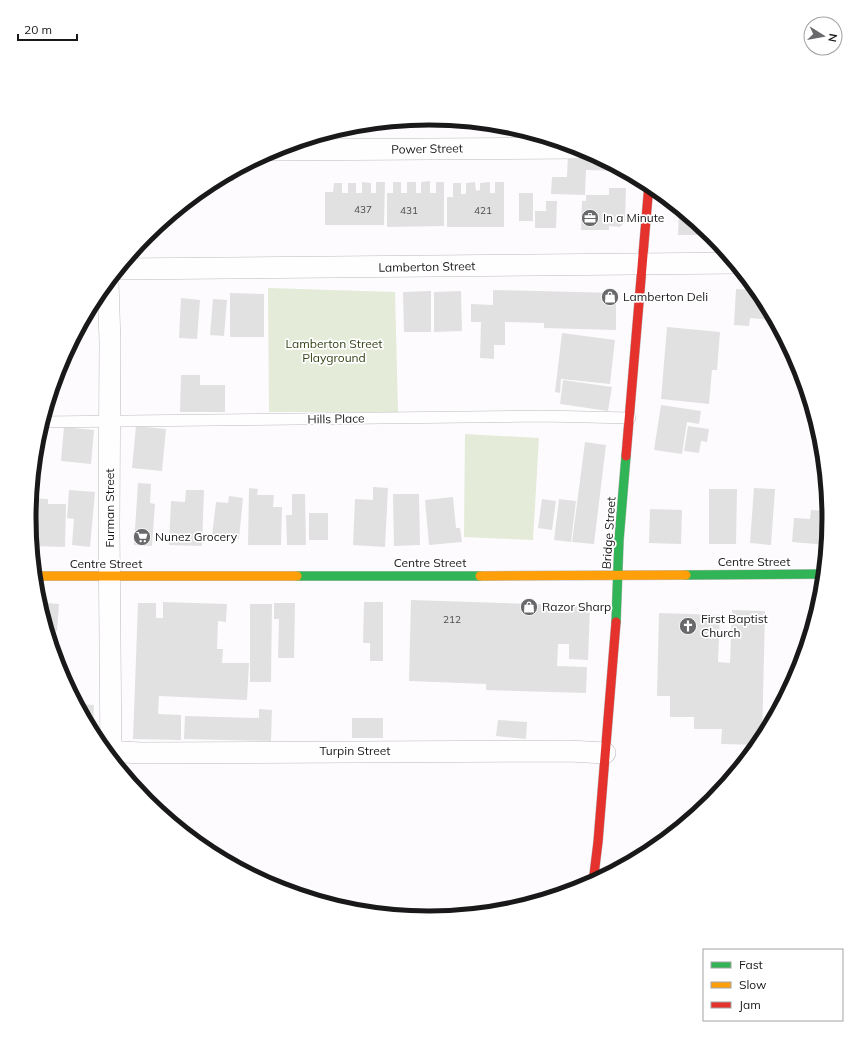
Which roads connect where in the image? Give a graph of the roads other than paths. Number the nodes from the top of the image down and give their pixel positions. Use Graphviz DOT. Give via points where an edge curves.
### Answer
graph roads {
  1 [pos="298,148"];
  2 [pos="561,148"];
  3 [pos="648,191"];
  4 [pos="728,263"];
  5 [pos="642,264"];
  6 [pos="126,269"];
  7 [pos="108,291"];
  8 [pos="630,418"];
  9 [pos="48,422"];
  10 [pos="111,422"];
  11 [pos="618,574"];
  12 [pos="819,574"];
  13 [pos="40,576"];
  14 [pos="111,576"];
  15 [pos="109,747"];
  16 [pos="605,753"];
  17 [pos="114,754"];
  18 [pos="594,876"];
  1 -- 2 [label="street, Power Street"];
  3 -- 5 [label="street, Bridge Street"];
  4 -- 5 [label="street, Lamberton Street"];
  5 -- 6 [label="street, Lamberton Street"];
  5 -- 8 [label="street, Bridge Street"];
  7 -- 10 [label="street, Furman Street"];
  8 -- 10 [label="lane, Hills Place" via="544,416"];
  8 -- 11 [label="street, Bridge Street"];
  9 -- 10 [label="lane, Hills Place"];
  10 -- 14 [label="street, Furman Street"];
  11 -- 12 [label="street, Centre Street"];
  11 -- 14 [label="street, Centre Street"];
  11 -- 16 [label="street, Bridge Street"];
  13 -- 14 [label="street, Centre Street"];
  14 -- 15 [label="street, Furman Street"];
  16 -- 17 [label="street, Turpin Street" via="569,751"];
  16 -- 18 [label="street, Bridge Street"];
}
